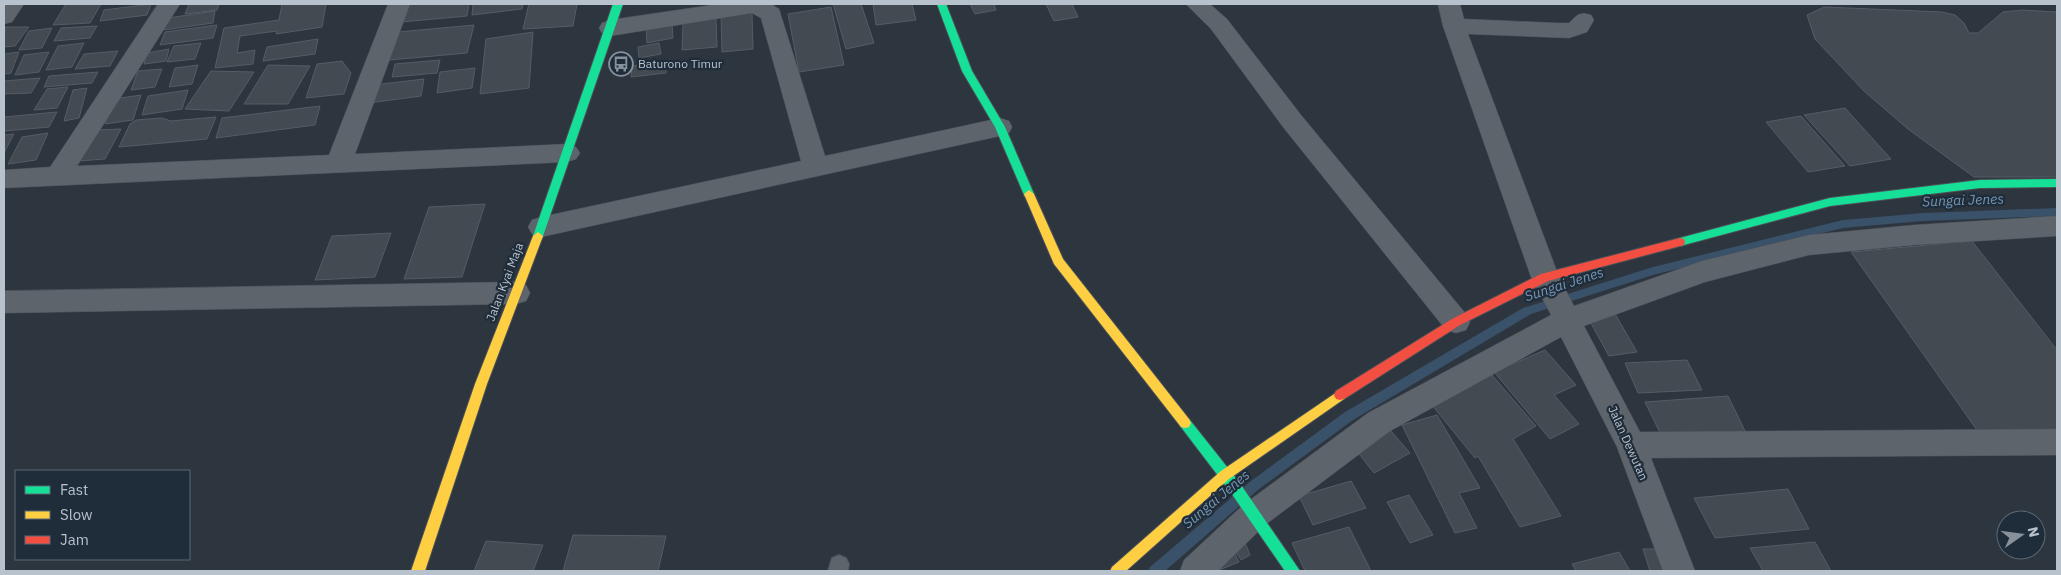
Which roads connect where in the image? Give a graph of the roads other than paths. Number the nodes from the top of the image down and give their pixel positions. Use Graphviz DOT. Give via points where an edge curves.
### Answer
graph roads {
  1 [pos="13,4"];
  2 [pos="168,4"];
  3 [pos="399,4"];
  4 [pos="618,4"];
  5 [pos="941,4"];
  6 [pos="1198,4"];
  7 [pos="1451,15"];
  8 [pos="4,16"];
  9 [pos="1583,20"];
  10 [pos="610,28"];
  11 [pos="1000,127"];
  12 [pos="567,153"];
  13 [pos="338,162"];
  14 [pos="816,168"];
  15 [pos="58,175"];
  16 [pos="4,179"];
  17 [pos="2057,183"];
  18 [pos="2057,226"];
  19 [pos="541,227"];
  20 [pos="1547,282"];
  21 [pos="516,293"];
  22 [pos="4,302"];
  23 [pos="1565,317"];
  24 [pos="1456,322"];
  25 [pos="2057,442"];
  26 [pos="1631,445"];
  27 [pos="1225,475"];
  28 [pos="1251,511"];
  29 [pos="418,571"];
  30 [pos="1117,571"];
  31 [pos="1196,571"];
  32 [pos="1293,571"];
  33 [pos="1680,571"];
  1 -- 8 [label="street"];
  2 -- 15 [label="street"];
  3 -- 13 [label="street"];
  4 -- 10 [label="street, Jalan Kyai Maja"];
  5 -- 11 [label="street" via="967,71"];
  6 -- 24 [label="street" via="1219,24 1292,121"];
  7 -- 9 [label="street" via="1558,31 1574,30"];
  7 -- 20 [label="street, Jalan Dewutan"];
  10 -- 12 [label="street, Jalan Kyai Maja"];
  10 -- 14 [label="street" via="752,6 771,14"];
  11 -- 14 [label="street"];
  11 -- 27 [label="street" via="1058,261"];
  12 -- 13 [label="street"];
  12 -- 19 [label="street, Jalan Kyai Maja"];
  13 -- 15 [label="street"];
  14 -- 19 [label="street"];
  15 -- 16 [label="street"];
  17 -- 20 [label="street" via="1980,184 1830,202"];
  18 -- 23 [label="street" via="1809,245 1702,272"];
  19 -- 21 [label="street, Jalan Kyai Maja"];
  20 -- 23 [label="street, Jalan Dewutan"];
  20 -- 24 [label="street"];
  21 -- 22 [label="street"];
  21 -- 29 [label="street, Jalan Kyai Maja" via="480,384"];
  23 -- 26 [label="street, Jalan Dewutan"];
  23 -- 28 [label="street" via="1379,422"];
  24 -- 27 [label="street" via="1354,385"];
  25 -- 26 [label="street"];
  26 -- 33 [label="street, Jalan Dewutan"];
  27 -- 28 [label="street"];
  27 -- 30 [label="street"];
  28 -- 31 [label="street"];
  28 -- 32 [label="street"];
}
